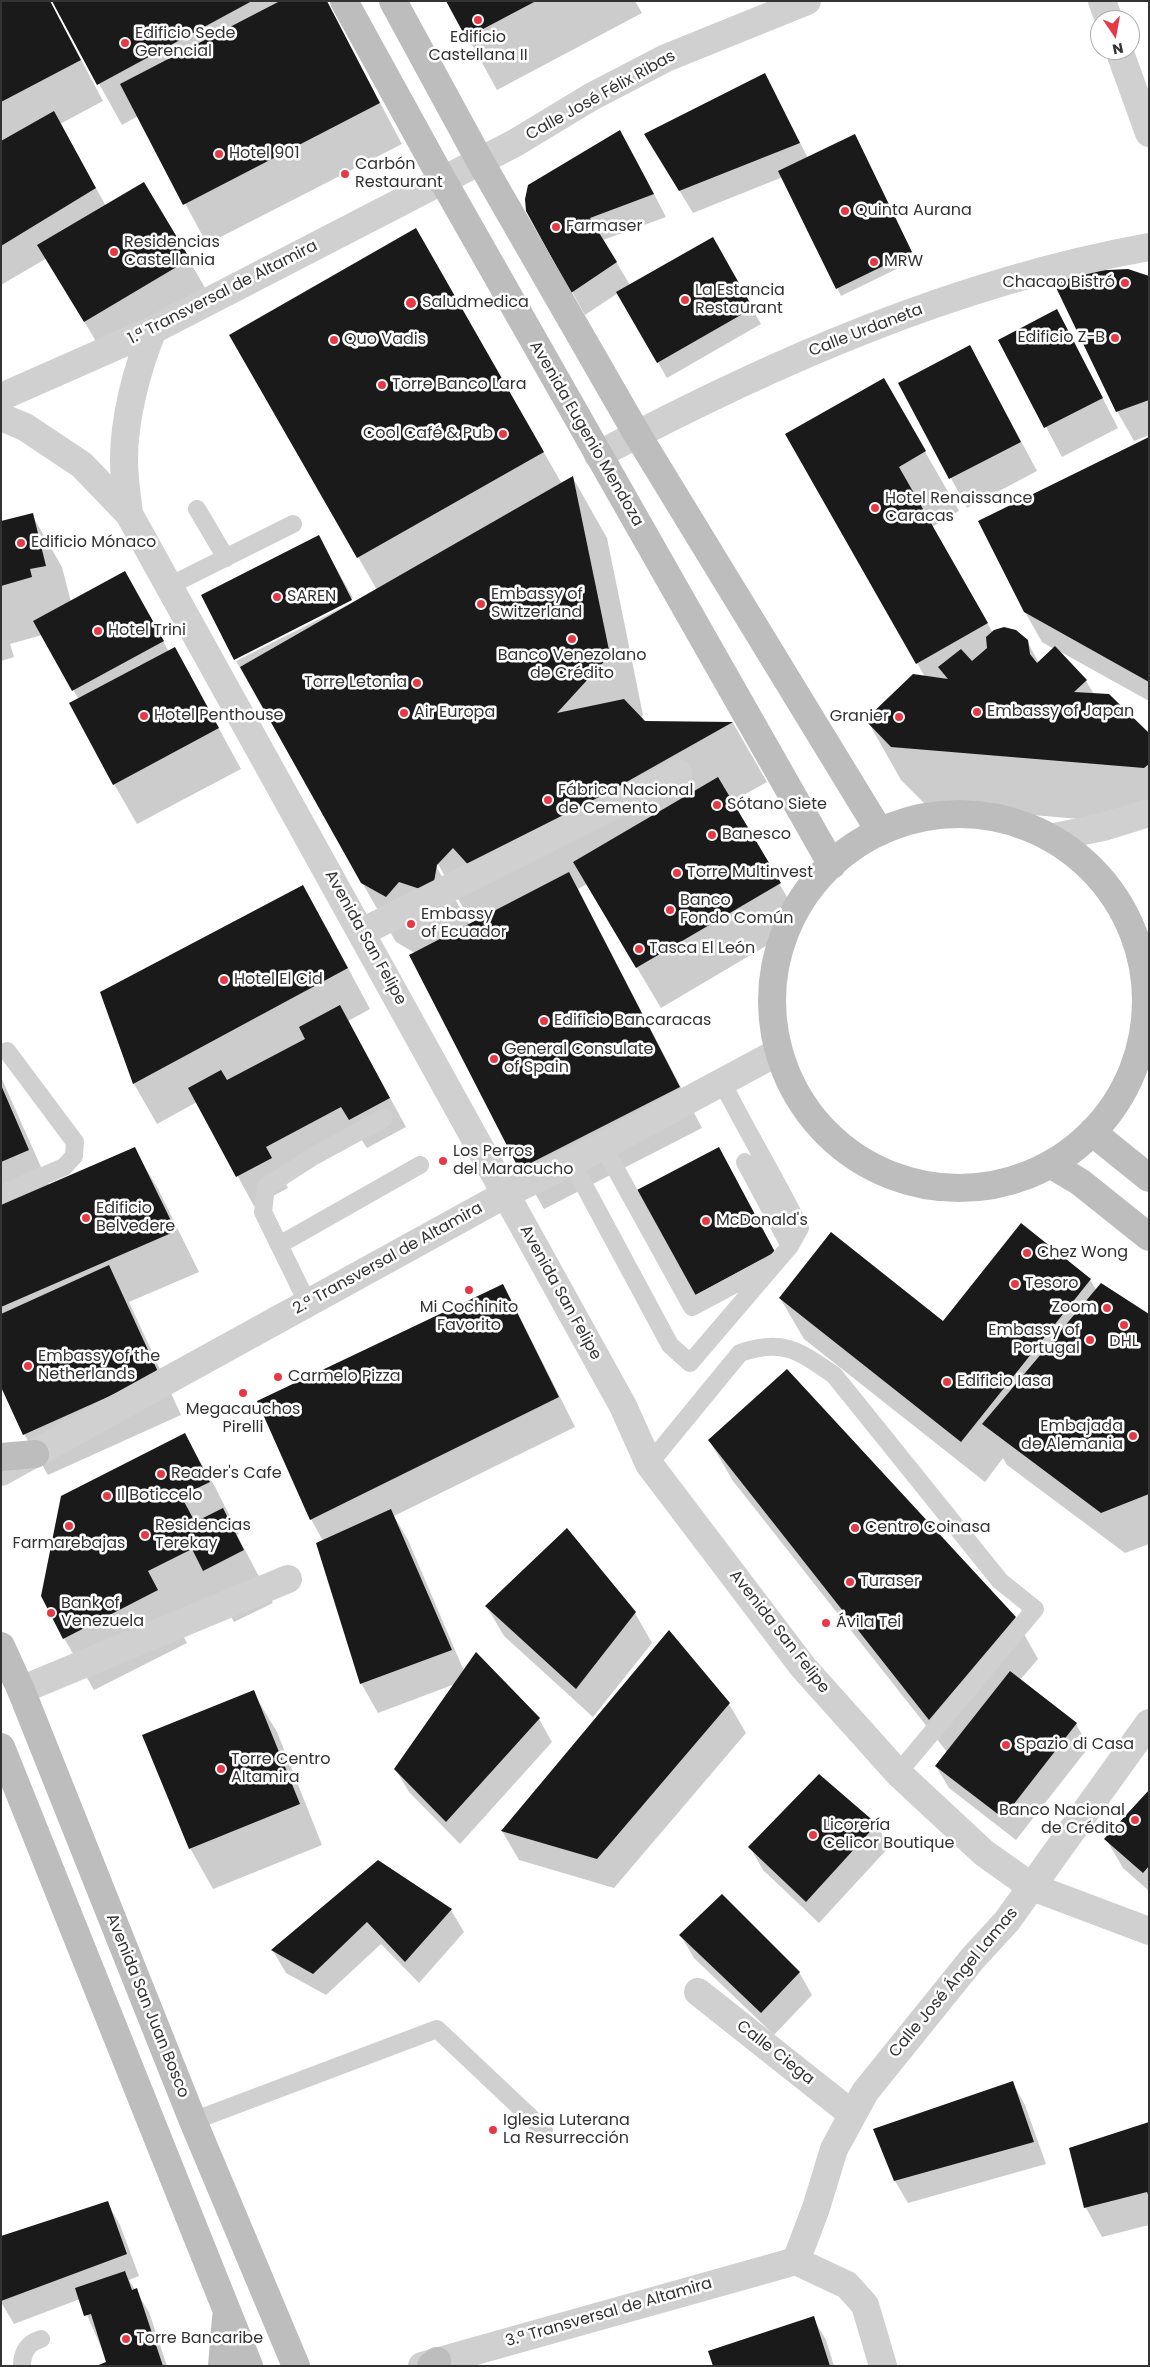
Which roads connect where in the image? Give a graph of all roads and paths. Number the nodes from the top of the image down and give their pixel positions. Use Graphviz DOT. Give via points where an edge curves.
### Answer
graph roads {
  1 [pos="344,1"];
  2 [pos="393,1"];
  3 [pos="807,1"];
  4 [pos="1123,60"];
  5 [pos="1149,133"];
  6 [pos="480,161"];
  7 [pos="442,180"];
  8 [pos="1149,247"];
  9 [pos="153,330"];
  10 [pos="1,397"];
  11 [pos="1,417"];
  12 [pos="637,434"];
  13 [pos="598,456"];
  14 [pos="197,509"];
  15 [pos="129,514"];
  16 [pos="293,524"];
  17 [pos="226,558"];
  18 [pos="169,586"];
  19 [pos="678,772"];
  20 [pos="1149,813"];
  21 [pos="880,832"];
  22 [pos="1050,838"];
  23 [pos="832,865"];
  24 [pos="362,932"];
  25 [pos="8,1051"];
  26 [pos="778,1052"];
  27 [pos="722,1082"];
  28 [pos="384,1118"];
  29 [pos="1092,1132"];
  30 [pos="603,1146"];
  31 [pos="571,1161"];
  32 [pos="745,1162"];
  33 [pos="1050,1164"];
  34 [pos="420,1165"];
  35 [pos="1149,1178"];
  36 [pos="1,1194"];
  37 [pos="506,1194"];
  38 [pos="1149,1237"];
  39 [pos="279,1245"];
  40 [pos="790,1246"];
  41 [pos="774,1264"];
  42 [pos="308,1304"];
  43 [pos="35,1454"];
  44 [pos="1,1457"];
  45 [pos="649,1464"];
  46 [pos="1,1472"];
  47 [pos="288,1579"];
  48 [pos="1,1646"];
  49 [pos="21,1690"];
  50 [pos="1149,1723"];
  51 [pos="1,1747"];
  52 [pos="898,1773"];
  53 [pos="1032,1887"];
  54 [pos="1149,1931"];
  55 [pos="698,1992"];
  56 [pos="852,2114"];
  57 [pos="193,2121"];
  58 [pos="544,2130"];
  59 [pos="796,2261"];
  60 [pos="226,2306"];
  61 [pos="41,2340"];
  62 [pos="430,2364"];
  63 [pos="22,2366"];
  64 [pos="222,2366"];
  65 [pos="249,2366"];
  66 [pos="296,2366"];
  67 [pos="883,2366"];
  1 -- 7 [label="street, Avenida Eugenio Mendoza"];
  2 -- 6 [label="street"];
  3 -- 6 [label="street, Calle José Félix Ribas" via="666,58"];
  4 -- 5 [label="street"];
  6 -- 7 [label="street, Calle José Félix Ribas"];
  6 -- 12 [label="street"];
  7 -- 9 [label="street, 1.ª Transversal de Altamira"];
  7 -- 13 [label="street, Avenida Eugenio Mendoza"];
  8 -- 12 [label="street, Calle Urdaneta" via="1058,267 883,323 824,345"];
  9 -- 10 [label="street, 1.ª Transversal de Altamira"];
  9 -- 15 [label="street, Avenida San Felipe" via="141,358 130,409 124,460"];
  11 -- 15 [label="street, Avenida San Felipe" via="24,427 82,465"];
  12 -- 13 [label="street, Calle Urdaneta"];
  12 -- 21 [label="street"];
  13 -- 23 [label="street, Avenida Eugenio Mendoza"];
  14 -- 17 [label="lane"];
  15 -- 18 [label="street, Avenida San Felipe"];
  16 -- 17 [label="lane"];
  17 -- 18 [label="lane"];
  18 -- 24 [label="street, Avenida San Felipe"];
  19 -- 24 [label="street"];
  20 -- 22 [label="street"];
  21 -- 22 [label="street" via="937,816 966,815 996,818"];
  21 -- 23 [label="street"];
  22 -- 29 [label="street" via="1095,873 1113,895 1128,920 1145,974 1147,1003 1137,1059 1116,1102"];
  23 -- 26 [label="street" via="812,886 783,937 772,994"];
  24 -- 37 [label="street, Avenida San Felipe"];
  25 -- 36 [label="lane" via="75,1142 74,1156 64,1167"];
  26 -- 27 [label="street, 2.ª Transversal de Altamira"];
  26 -- 33 [label="street" via="797,1094 818,1125 861,1161 887,1173 941,1187 970,1188 1025,1176"];
  27 -- 30 [label="street, 2.ª Transversal de Altamira"];
  27 -- 40 [label="lane" via="800,1228"];
  28 -- 39 [label="lane" via="314,1156 266,1187 263,1212"];
  29 -- 33 [label="street"];
  29 -- 35 [label="street"];
  30 -- 31 [label="street, 2.ª Transversal de Altamira"];
  30 -- 41 [label="lane" via="692,1307"];
  31 -- 37 [label="street, 2.ª Transversal de Altamira"];
  31 -- 41 [label="lane" via="670,1345 690,1363"];
  32 -- 40 [label="lane"];
  33 -- 38 [label="street" via="1080,1182"];
  34 -- 39 [label="lane"];
  37 -- 42 [label="street, 2.ª Transversal de Altamira"];
  37 -- 45 [label="street, Avenida San Felipe" via="622,1406"];
  39 -- 42 [label="lane"];
  40 -- 41 [label="lane"];
  42 -- 43 [label="street, 2.ª Transversal de Altamira"];
  43 -- 44 [label="street"];
  43 -- 46 [label="street, 2.ª Transversal de Altamira"];
  45 -- 52 [label="street, Avenida San Felipe" via="803,1667"];
  45 -- 52 [label="lane" via="740,1353 760,1346 778,1345 806,1356 834,1375 1000,1581 1035,1609"];
  47 -- 49 [label="street"];
  48 -- 49 [label="street, Avenida San Juan Bosco"];
  49 -- 57 [label="street, Avenida San Juan Bosco"];
  50 -- 53 [label="street, Calle José Ángel Lamas"];
  51 -- 60 [label="street"];
  52 -- 53 [label="street, Avenida San Felipe" via="984,1853"];
  53 -- 54 [label="street, Avenida San Felipe"];
  53 -- 56 [label="street, Calle José Ángel Lamas" via="874,2079"];
  55 -- 56 [label="street, Calle Ciega"];
  56 -- 59 [label="street, Calle José Ángel Lamas" via="834,2149"];
  57 -- 58 [label="lane" via="438,2029"];
  57 -- 66 [label="street, Avenida San Juan Bosco"];
  59 -- 62 [label="street, 3.ª Transversal de Altamira"];
  59 -- 67 [label="street" via="846,2285 865,2305"];
  60 -- 64 [label="street"];
  60 -- 65 [label="street"];
  61 -- 63 [label="lane" via="26,2348"];
}
